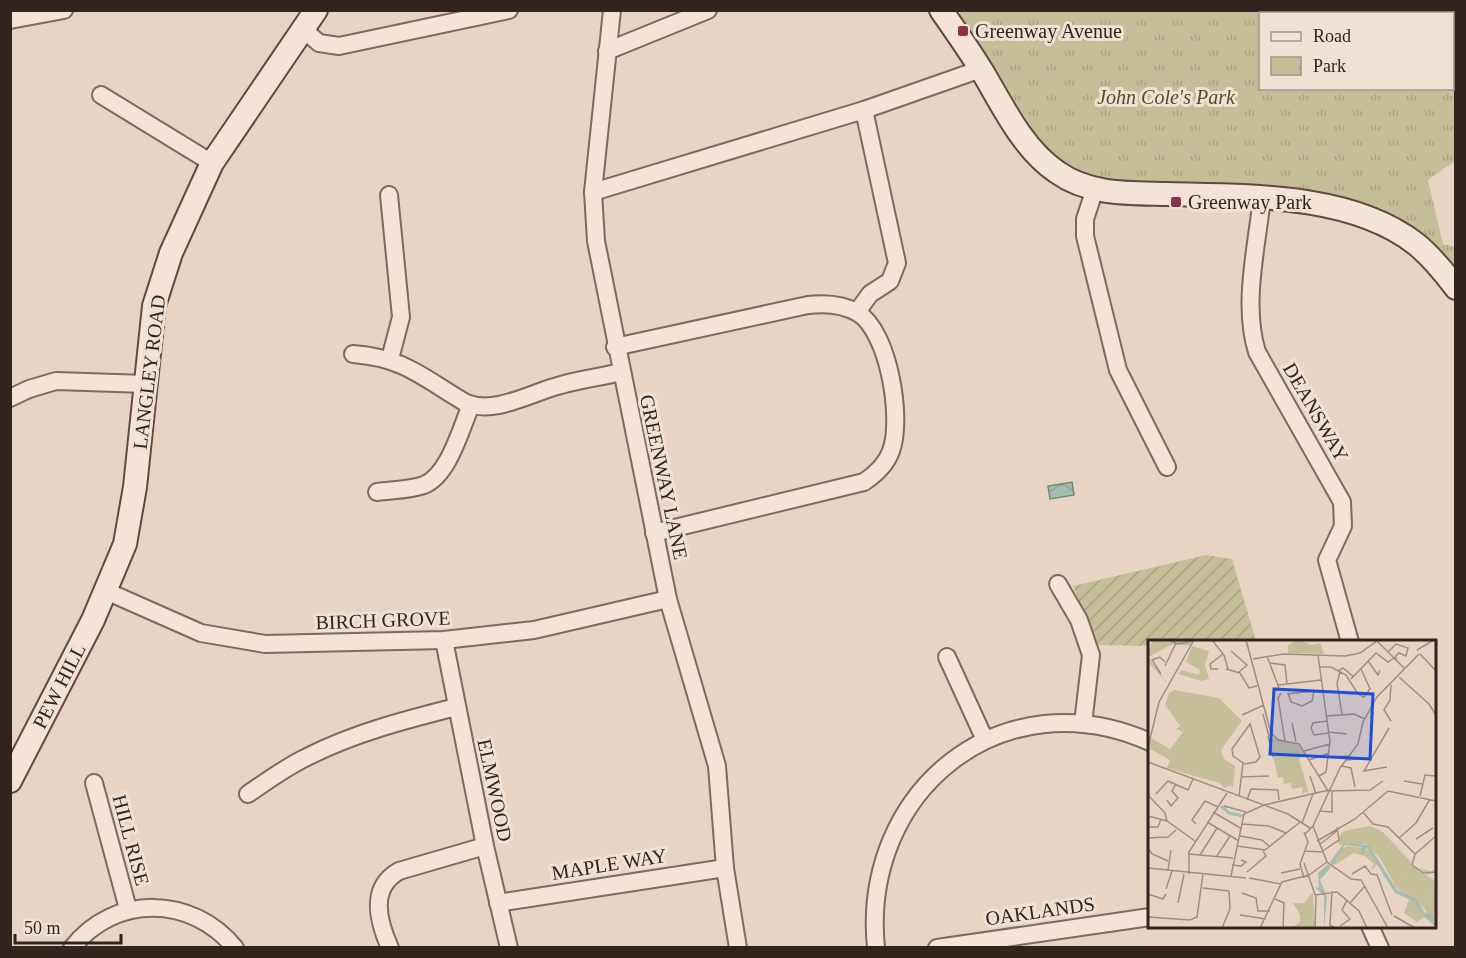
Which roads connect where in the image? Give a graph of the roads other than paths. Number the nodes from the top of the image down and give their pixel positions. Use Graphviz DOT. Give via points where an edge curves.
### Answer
graph roads {
  1 [pos="64,10"];
  2 [pos="612,10"];
  3 [pos="708,10"];
  4 [pos="941,10"];
  5 [pos="503,11"];
  6 [pos="10,20"];
  7 [pos="309,20"];
  8 [pos="607,51"];
  9 [pos="981,69"];
  10 [pos="101,95"];
  11 [pos="864,110"];
  12 [pos="212,163"];
  13 [pos="1095,189"];
  14 [pos="593,192"];
  15 [pos="389,195"];
  16 [pos="1262,197"];
  17 [pos="1455,288"];
  18 [pos="857,312"];
  19 [pos="615,347"];
  20 [pos="353,354"];
  21 [pos="390,358"];
  22 [pos="621,372"];
  23 [pos="146,384"];
  24 [pos="10,398"];
  25 [pos="471,405"];
  26 [pos="1167,467"];
  27 [pos="377,492"];
  28 [pos="654,533"];
  29 [pos="1058,584"];
  30 [pos="106,591"];
  31 [pos="668,599"];
  32 [pos="444,640"];
  33 [pos="1349,640"];
  34 [pos="946,657"];
  35 [pos="456,707"];
  36 [pos="1083,724"];
  37 [pos="985,740"];
  38 [pos="1148,741"];
  39 [pos="10,781"];
  40 [pos="94,783"];
  41 [pos="248,794"];
  42 [pos="485,846"];
  43 [pos="725,868"];
  44 [pos="498,903"];
  45 [pos="128,909"];
  46 [pos="1148,916"];
  47 [pos="1370,928"];
  48 [pos="72,948"];
  49 [pos="235,948"];
  50 [pos="390,948"];
  51 [pos="509,948"];
  52 [pos="738,948"];
  53 [pos="876,948"];
  54 [pos="937,948"];
  55 [pos="1380,948"];
  1 -- 6 [label="street"];
  2 -- 8 [label="street, GREENWAY LANE"];
  3 -- 8 [label="street"];
  4 -- 9 [label="main road"];
  5 -- 7 [label="street" via="339,46 319,44"];
  7 -- 12 [label="main road, LANGLEY ROAD"];
  8 -- 14 [label="street, GREENWAY LANE"];
  9 -- 11 [label="street"];
  9 -- 13 [label="main road" via="1014,126 1041,158 1068,179"];
  10 -- 12 [label="street"];
  11 -- 14 [label="street"];
  11 -- 18 [label="street" via="897,263 890,281 870,294"];
  12 -- 23 [label="main road, LANGLEY ROAD" via="171,253 154,306"];
  13 -- 16 [label="main road"];
  13 -- 26 [label="street" via="1085,219 1085,236 1118,370"];
  14 -- 19 [label="street, GREENWAY LANE" via="598,262"];
  15 -- 21 [label="street" via="401,317"];
  16 -- 17 [label="main road" via="1338,209 1380,224 1422,249"];
  16 -- 33 [label="street, DEANSWAY" via="1252,334 1257,352 1342,502 1343,526 1327,560"];
  18 -- 19 [label="street" via="837,305 808,305"];
  18 -- 28 [label="street" via="879,338 895,408 893,446 879,470 864,482 847,488"];
  19 -- 22 [label="street, GREENWAY LANE"];
  20 -- 21 [label="street"];
  21 -- 25 [label="street"];
  22 -- 25 [label="street" via="511,401"];
  22 -- 28 [label="street, GREENWAY LANE"];
  23 -- 24 [label="street" via="57,381"];
  23 -- 30 [label="main road, LANGLEY ROAD" via="125,544"];
  25 -- 27 [label="street" via="444,469 436,478 419,487"];
  28 -- 31 [label="street, GREENWAY LANE"];
  29 -- 36 [label="street" via="1079,620 1091,654"];
  30 -- 32 [label="street, BIRCH GROVE" via="181,626 242,642"];
  30 -- 39 [label="main road, PEW HILL"];
  31 -- 32 [label="street, BIRCH GROVE" via="534,630"];
  31 -- 43 [label="street, GREENWAY LANE" via="717,766"];
  32 -- 35 [label="street, ELMWOOD"];
  34 -- 37 [label="street"];
  35 -- 41 [label="street" via="339,742 304,758"];
  35 -- 42 [label="street, ELMWOOD"];
  36 -- 37 [label="street" via="1039,725"];
  36 -- 38 [label="street" via="1109,727"];
  37 -- 53 [label="street" via="938,771 911,802 894,830 875,898"];
  40 -- 45 [label="street, HILL RISE"];
  42 -- 44 [label="street, ELMWOOD"];
  42 -- 50 [label="street" via="407,868 388,878 380,893 378,911"];
  43 -- 44 [label="street, MAPLE WAY"];
  43 -- 52 [label="street, GREENWAY LANE"];
  44 -- 51 [label="street, ELMWOOD"];
  45 -- 48 [label="street, HILL RISE" via="90,928"];
  45 -- 49 [label="street, HILL RISE" via="162,908 195,917 213,926"];
  46 -- 54 [label="street, OAKLANDS"];
  47 -- 55 [label="street"];
}
